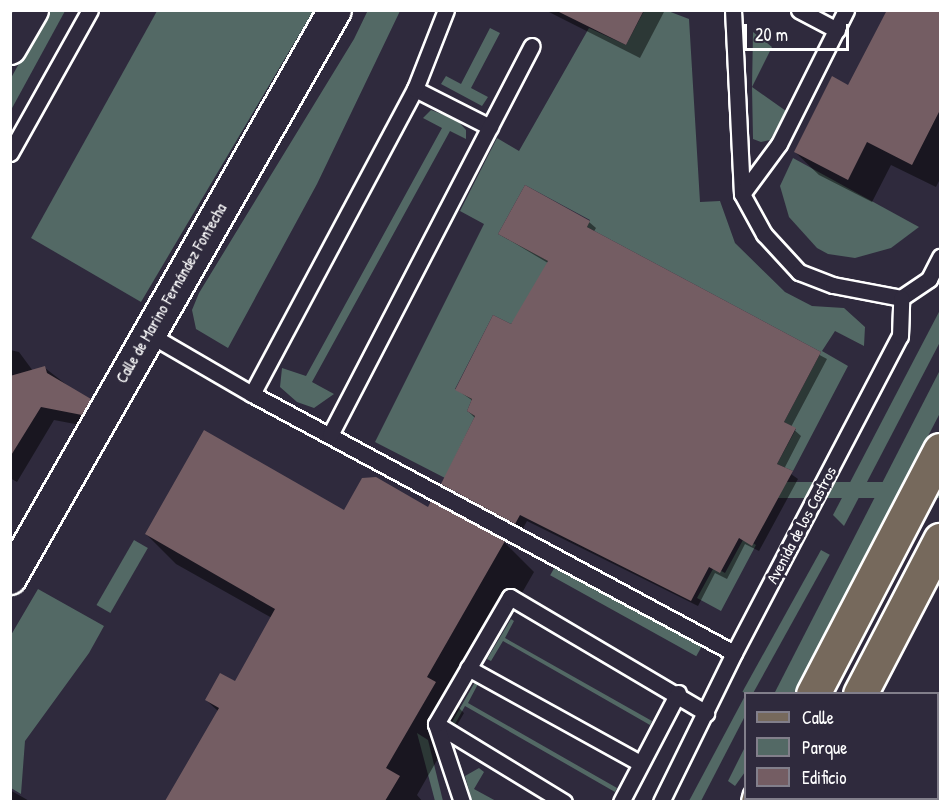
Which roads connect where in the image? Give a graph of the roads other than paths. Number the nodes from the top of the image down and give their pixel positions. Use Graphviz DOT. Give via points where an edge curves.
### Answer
graph roads {
  1 [pos="32,10"];
  2 [pos="90,10"];
  3 [pos="335,10"];
  4 [pos="446,10"];
  5 [pos="733,10"];
  6 [pos="798,10"];
  7 [pos="846,10"];
  8 [pos="837,30"];
  9 [pos="532,46"];
  10 [pos="10,48"];
  11 [pos="415,88"];
  12 [pos="490,126"];
  13 [pos="10,153"];
  14 [pos="742,194"];
  15 [pos="940,257"];
  16 [pos="901,298"];
  17 [pos="147,333"];
  18 [pos="252,394"];
  19 [pos="330,435"];
  20 [pos="940,450"];
  21 [pos="940,540"];
  22 [pos="10,578"];
  23 [pos="734,653"];
  24 [pos="468,668"];
  25 [pos="814,692"];
  26 [pos="861,692"];
  27 [pos="678,693"];
  28 [pos="706,713"];
  29 [pos="436,724"];
  30 [pos="640,763"];
  31 [pos="462,801"];
  32 [pos="564,801"];
  33 [pos="621,801"];
  34 [pos="661,801"];
  1 -- 10 [label="street"];
  2 -- 13 [label="lane"];
  3 -- 17 [label="street, Calle de Marino Fernández Fontecha"];
  4 -- 11 [label="lane"];
  5 -- 14 [label="lane"];
  6 -- 8 [label="lane"];
  7 -- 8 [label="lane"];
  8 -- 14 [label="lane" via="779,144"];
  9 -- 12 [label="lane"];
  11 -- 12 [label="lane"];
  11 -- 18 [label="lane"];
  12 -- 19 [label="lane"];
  14 -- 16 [label="lane" via="764,234 799,272 833,285"];
  15 -- 16 [label="lane" via="929,279"];
  16 -- 23 [label="lane, Avenida de los Castros" via="900,336"];
  17 -- 18 [label="lane"];
  17 -- 22 [label="street, Calle de Marino Fernández Fontecha"];
  18 -- 19 [label="lane"];
  19 -- 23 [label="lane"];
  20 -- 25 [label="main road"];
  21 -- 26 [label="main road"];
  23 -- 28 [label="lane, Avenida de los Castros"];
  24 -- 27 [label="lane" via="510,597"];
  24 -- 29 [label="lane"];
  24 -- 30 [label="lane"];
  27 -- 28 [label="lane"];
  27 -- 30 [label="lane"];
  28 -- 34 [label="lane, Avenida de los Castros"];
  29 -- 31 [label="lane"];
  29 -- 32 [label="lane"];
  30 -- 33 [label="lane"];
}
